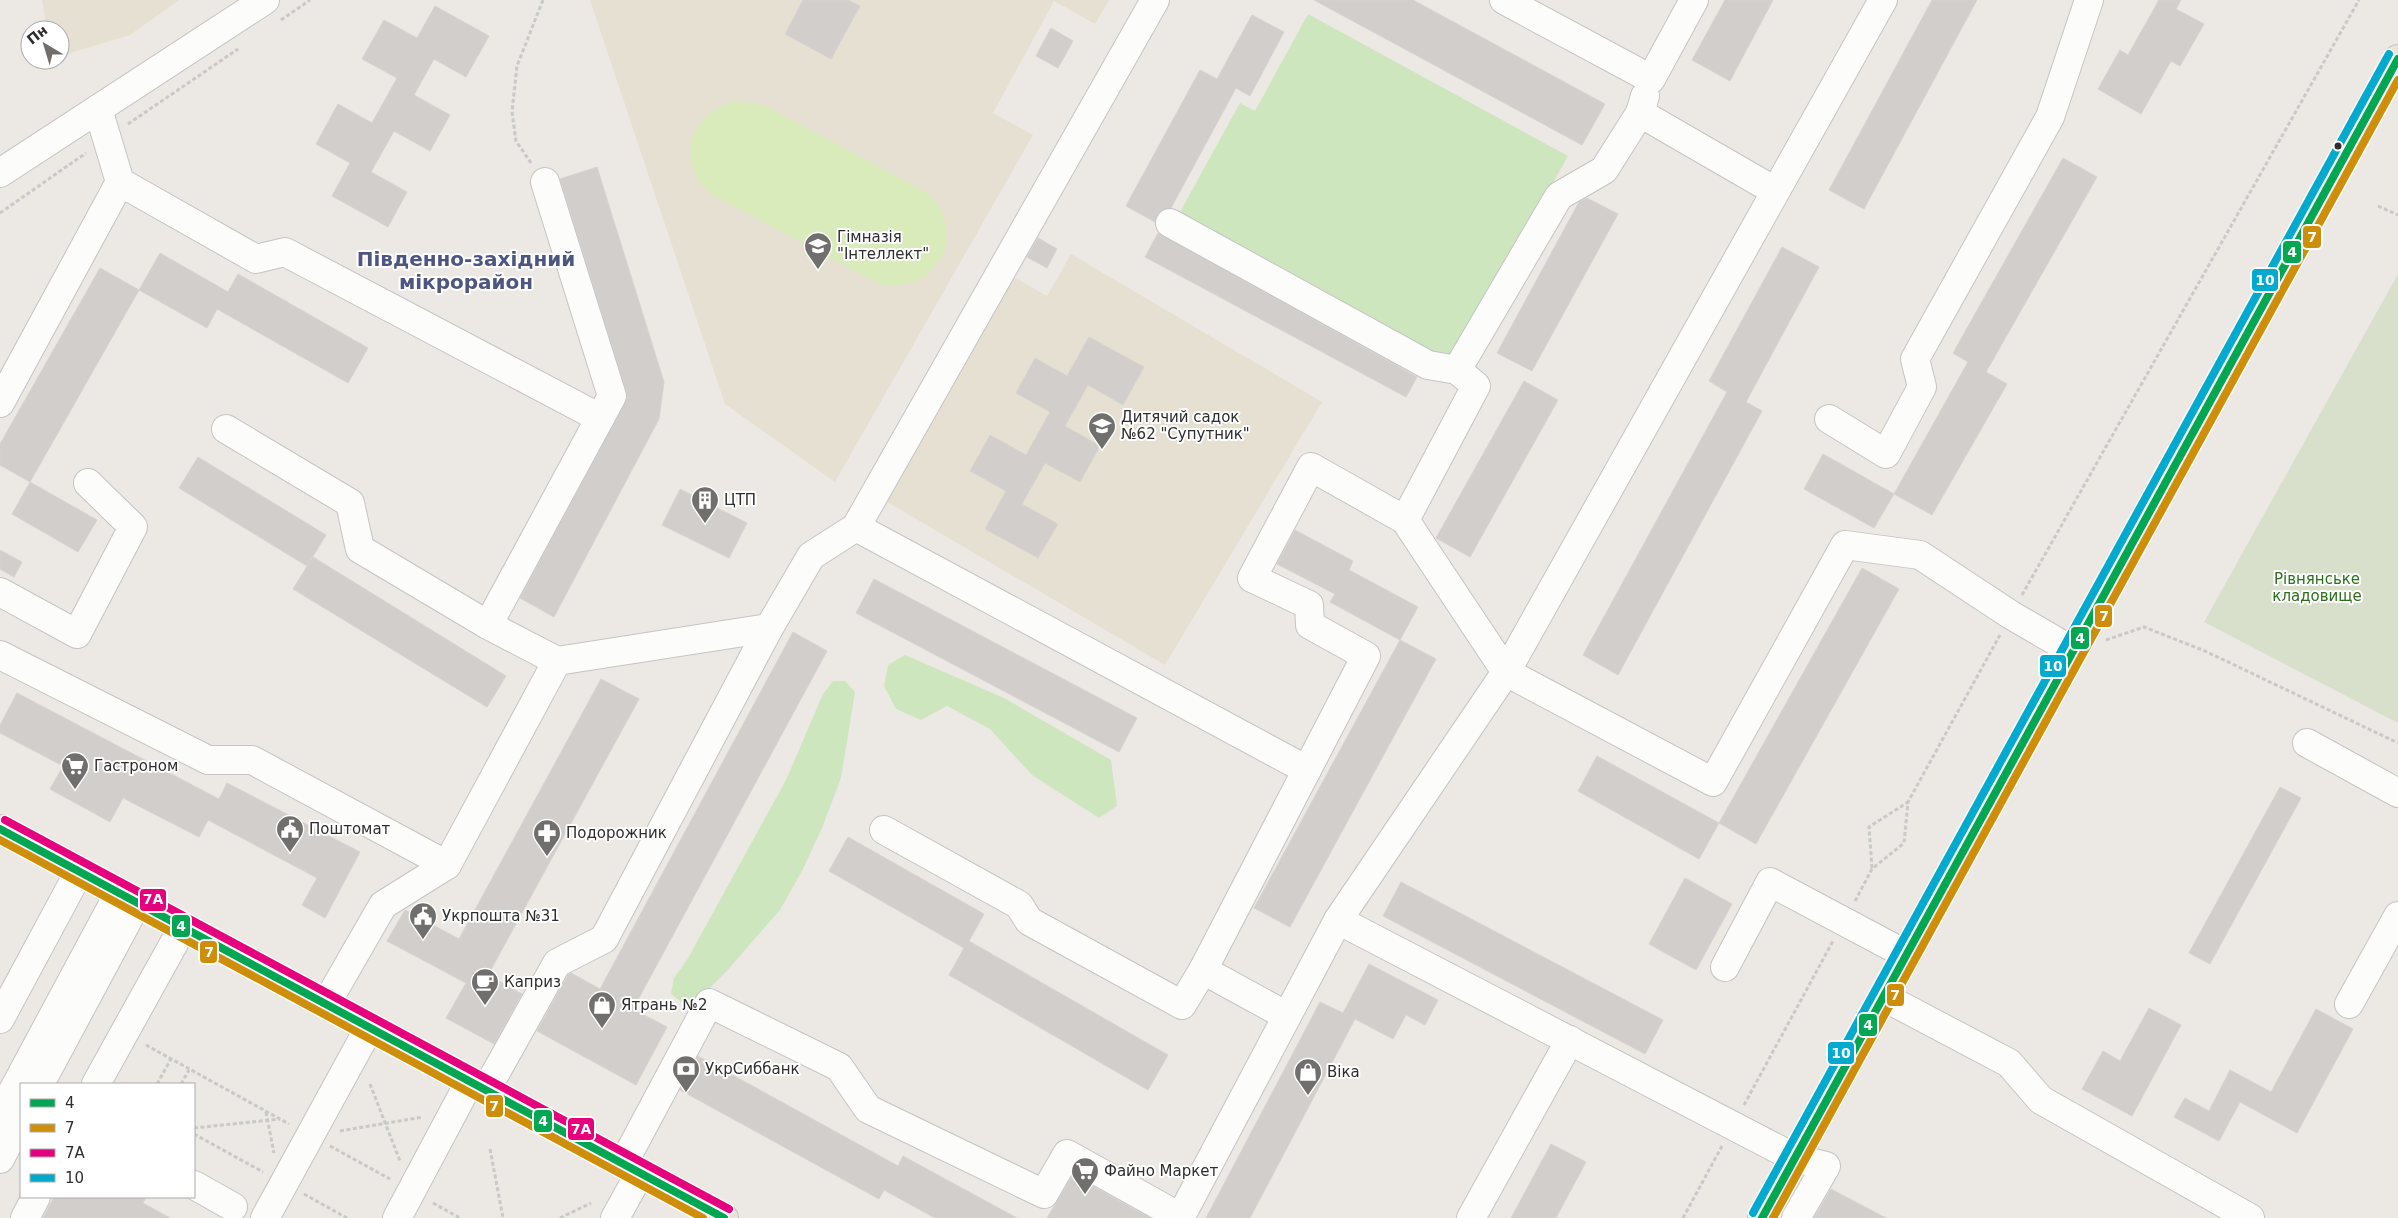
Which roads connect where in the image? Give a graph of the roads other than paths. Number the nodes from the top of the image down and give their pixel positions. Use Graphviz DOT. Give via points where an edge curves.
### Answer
graph roads {
  1 [pos="1155,0"];
  2 [pos="1504,0"];
  3 [pos="1694,0"];
  4 [pos="1883,0"];
  5 [pos="2089,0"];
  6 [pos="271,11"];
  7 [pos="2398,59"];
  8 [pos="1651,79"];
  9 [pos="98,108"];
  10 [pos="1640,113"];
  11 [pos="0,173"];
  12 [pos="120,182"];
  13 [pos="545,182"];
  14 [pos="1775,191"];
  15 [pos="1170,223"];
  16 [pos="1457,370"];
  17 [pos="0,403"];
  18 [pos="600,418"];
  19 [pos="1829,419"];
  20 [pos="226,429"];
  21 [pos="88,483"];
  22 [pos="1405,520"];
  23 [pos="856,526"];
  24 [pos="0,592"];
  25 [pos="488,625"];
  26 [pos="769,628"];
  27 [pos="2073,651"];
  28 [pos="0,655"];
  29 [pos="557,661"];
  30 [pos="1506,672"];
  31 [pos="2307,743"];
  32 [pos="1307,770"];
  33 [pos="2398,793"];
  34 [pos="0,829"];
  35 [pos="884,830"];
  36 [pos="447,865"];
  37 [pos="79,872"];
  38 [pos="128,898"];
  39 [pos="2398,916"];
  40 [pos="1338,920"];
  41 [pos="183,927"];
  42 [pos="1906,955"];
  43 [pos="1725,967"];
  44 [pos="1203,970"];
  45 [pos="1884,997"];
  46 [pos="326,1004"];
  47 [pos="2348,1004"];
  48 [pos="1287,1016"];
  49 [pos="0,1019"];
  50 [pos="369,1028"];
  51 [pos="1570,1040"];
  52 [pos="40,1083"];
  53 [pos="97,1083"];
  54 [pos="478,1086"];
  55 [pos="0,1115"];
  56 [pos="20,1121"];
  57 [pos="1795,1158"];
  58 [pos="0,1159"];
  59 [pos="631,1168"];
  60 [pos="195,1186"];
  61 [pos="35,1198"];
  62 [pos="234,1207"];
  63 [pos="1180,1217"];
  64 [pos="25,1218"];
  65 [pos="265,1218"];
  66 [pos="397,1218"];
  67 [pos="615,1218"];
  68 [pos="724,1218"];
  69 [pos="1471,1218"];
  70 [pos="1762,1218"];
  71 [pos="1796,1218"];
  72 [pos="2250,1218"];
  1 -- 23 [label="street"];
  2 -- 8 [label="street"];
  3 -- 8 [label="street"];
  4 -- 14 [label="street"];
  5 -- 19 [label="street" via="2050,117 1915,359 1922,387 1886,454"];
  6 -- 9 [label="street"];
  7 -- 27 [label="main road"];
  8 -- 10 [label="street"];
  9 -- 11 [label="street"];
  9 -- 12 [label="street"];
  10 -- 14 [label="street"];
  10 -- 16 [label="street" via="1604,170 1559,196"];
  12 -- 17 [label="street"];
  12 -- 18 [label="street" via="256,259 285,252"];
  13 -- 18 [label="street" via="612,396"];
  14 -- 30 [label="street"];
  15 -- 16 [label="street" via="1428,365"];
  16 -- 22 [label="street" via="1476,386"];
  18 -- 25 [label="street"];
  20 -- 25 [label="street" via="350,503 360,549"];
  21 -- 24 [label="street" via="133,527 77,634"];
  22 -- 30 [label="street"];
  22 -- 32 [label="street" via="1311,467 1252,578 1309,605 1310,625 1366,656"];
  23 -- 26 [label="street" via="811,556"];
  23 -- 32 [label="street"];
  25 -- 29 [label="street"];
  26 -- 29 [label="street"];
  26 -- 54 [label="street" via="604,939 558,962"];
  27 -- 30 [label="street" via="1920,556 1845,545 1713,782"];
  27 -- 42 [label="main road"];
  28 -- 36 [label="street" via="208,760 252,760"];
  29 -- 36 [label="street"];
  30 -- 40 [label="street"];
  31 -- 33 [label="street"];
  32 -- 44 [label="street"];
  34 -- 37 [label="main road"];
  35 -- 44 [label="street" via="1019,905 1028,921 1182,1006"];
  36 -- 46 [label="street" via="383,905"];
  37 -- 38 [label="main road"];
  37 -- 49 [label="street"];
  38 -- 41 [label="main road"];
  38 -- 52 [label="street"];
  38 -- 55 [label="street"];
  39 -- 47 [label="street"];
  40 -- 48 [label="street"];
  40 -- 51 [label="street"];
  41 -- 46 [label="main road"];
  41 -- 53 [label="street"];
  42 -- 43 [label="street" via="1770,882"];
  42 -- 45 [label="main road"];
  44 -- 48 [label="street"];
  45 -- 57 [label="main road"];
  45 -- 72 [label="street" via="2009,1063 2041,1100"];
  46 -- 50 [label="main road"];
  48 -- 63 [label="street"];
  50 -- 54 [label="main road"];
  50 -- 65 [label="street"];
  51 -- 57 [label="street"];
  51 -- 69 [label="street"];
  54 -- 59 [label="main road"];
  54 -- 66 [label="street"];
  56 -- 58 [label="street"];
  57 -- 70 [label="main road"];
  57 -- 71 [label="street" via="1826,1166"];
  59 -- 63 [label="street" via="709,1004 839,1067 868,1109 1044,1194 1067,1154"];
  59 -- 67 [label="street"];
  59 -- 68 [label="main road"];
  60 -- 62 [label="street"];
  61 -- 64 [label="street"];
}
